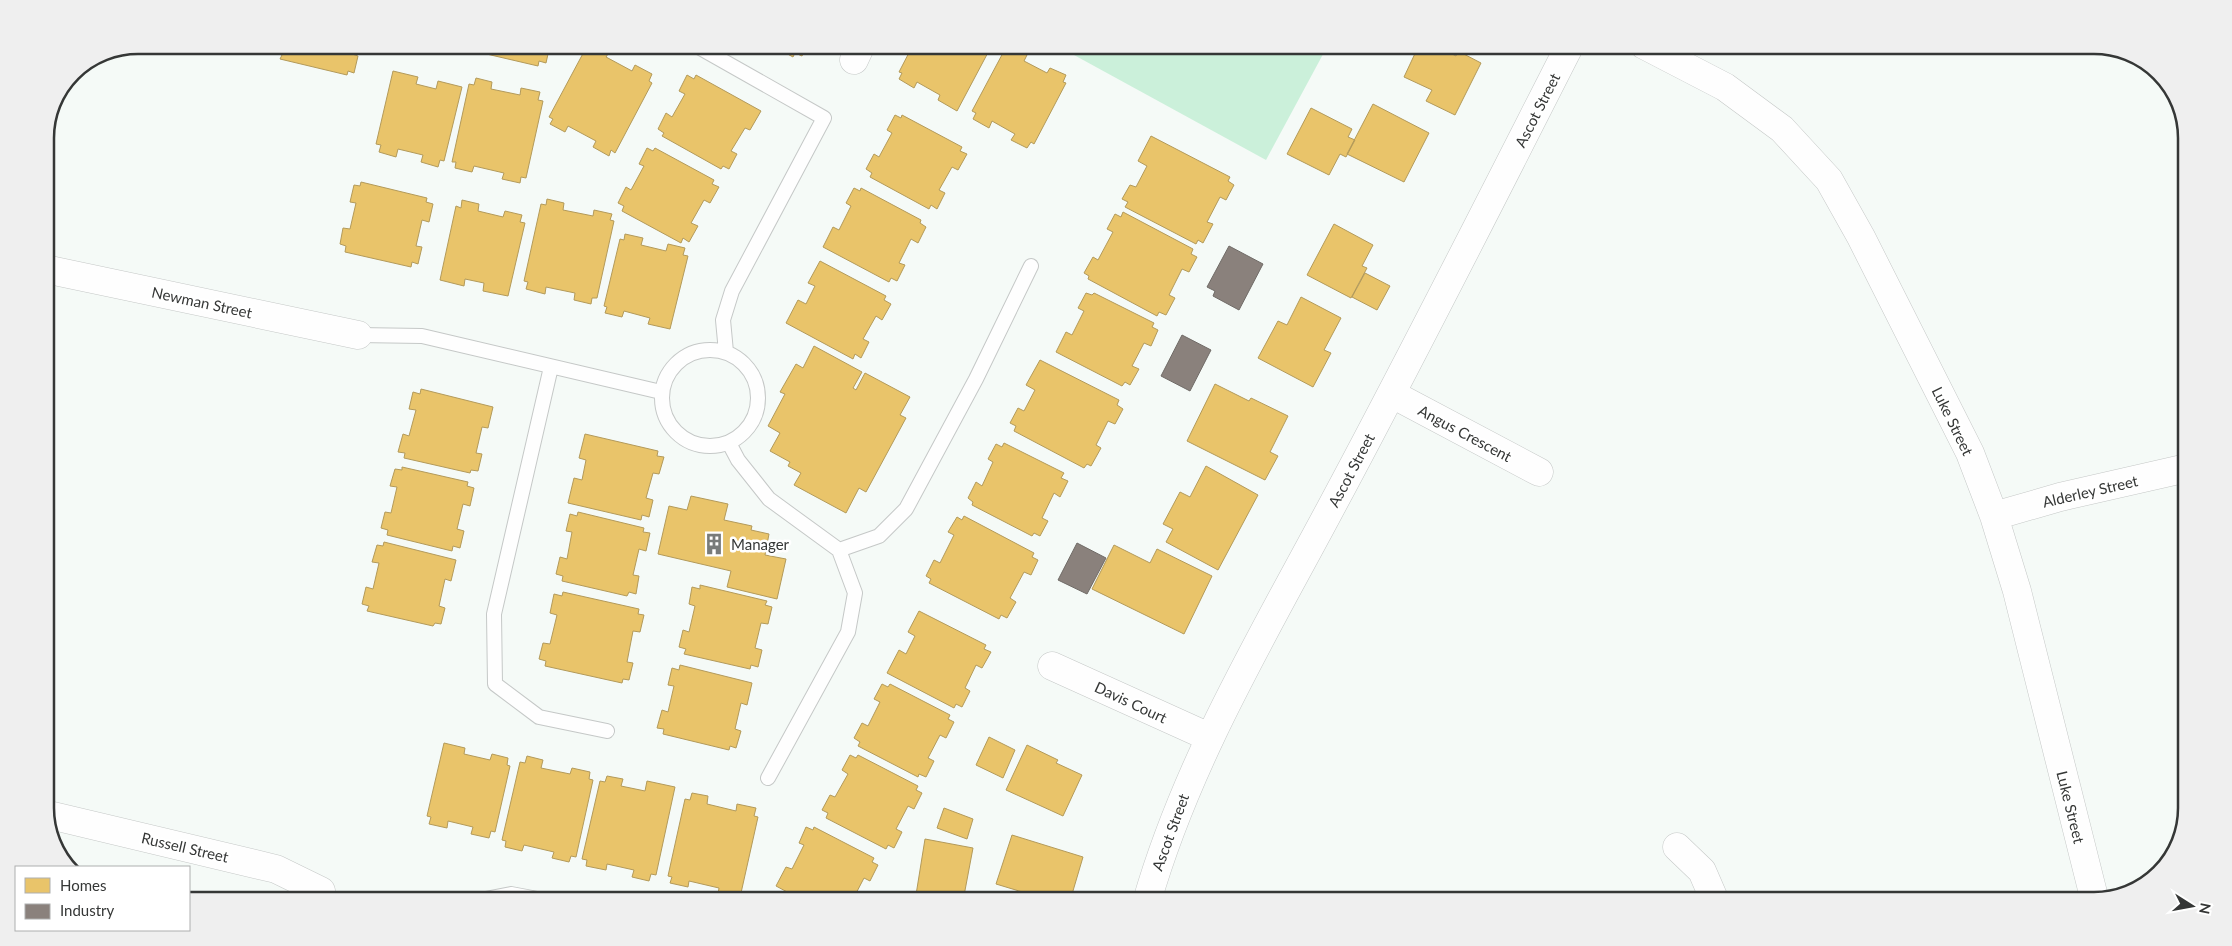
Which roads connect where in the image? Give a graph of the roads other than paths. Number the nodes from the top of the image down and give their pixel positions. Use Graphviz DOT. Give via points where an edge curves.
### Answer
graph roads {
  1 [pos="711,54"];
  2 [pos="1565,54"];
  3 [pos="1661,54"];
  4 [pos="1031,266"];
  5 [pos="54,270"];
  6 [pos="358,335"];
  7 [pos="726,352"];
  8 [pos="551,366"];
  9 [pos="661,392"];
  10 [pos="1392,394"];
  11 [pos="729,443"];
  12 [pos="2178,470"];
  13 [pos="1539,472"];
  14 [pos="1994,516"];
  15 [pos="839,550"];
  16 [pos="1052,666"];
  17 [pos="607,731"];
  18 [pos="1209,737"];
  19 [pos="768,778"];
  20 [pos="54,816"];
  21 [pos="1677,847"];
  22 [pos="321,891"];
  23 [pos="1150,892"];
  24 [pos="1710,892"];
  25 [pos="2093,892"];
  1 -- 7 [label="lane" via="824,118 732,291 724,320"];
  2 -- 10 [label="street, Ascot Street"];
  3 -- 14 [label="street, Luke Street" via="1725,87 1782,129 1828,180 1970,452"];
  4 -- 15 [label="lane" via="976,379 906,509 878,536"];
  5 -- 6 [label="street, Newman Street"];
  6 -- 8 [label="lane" via="422,336"];
  7 -- 9 [label="lane" via="701,350 688,354 675,364"];
  7 -- 11 [label="lane" via="741,360 752,373 758,398 754,418 745,432"];
  8 -- 9 [label="lane"];
  8 -- 17 [label="lane" via="494,614 495,684 539,717"];
  9 -- 11 [label="lane" via="663,411 670,426 682,438 697,445 713,447"];
  10 -- 13 [label="street, Angus Crescent"];
  10 -- 18 [label="street, Ascot Street"];
  11 -- 15 [label="lane" via="738,460 769,499"];
  12 -- 14 [label="street, Alderley Street"];
  14 -- 25 [label="street, Luke Street" via="2017,591"];
  15 -- 19 [label="lane" via="855,593 848,632"];
  16 -- 18 [label="street, Davis Court"];
  18 -- 23 [label="street, Ascot Street" via="1160,855"];
  20 -- 22 [label="street, Russell Street" via="276,869"];
  21 -- 24 [label="street" via="1702,871"];
}
